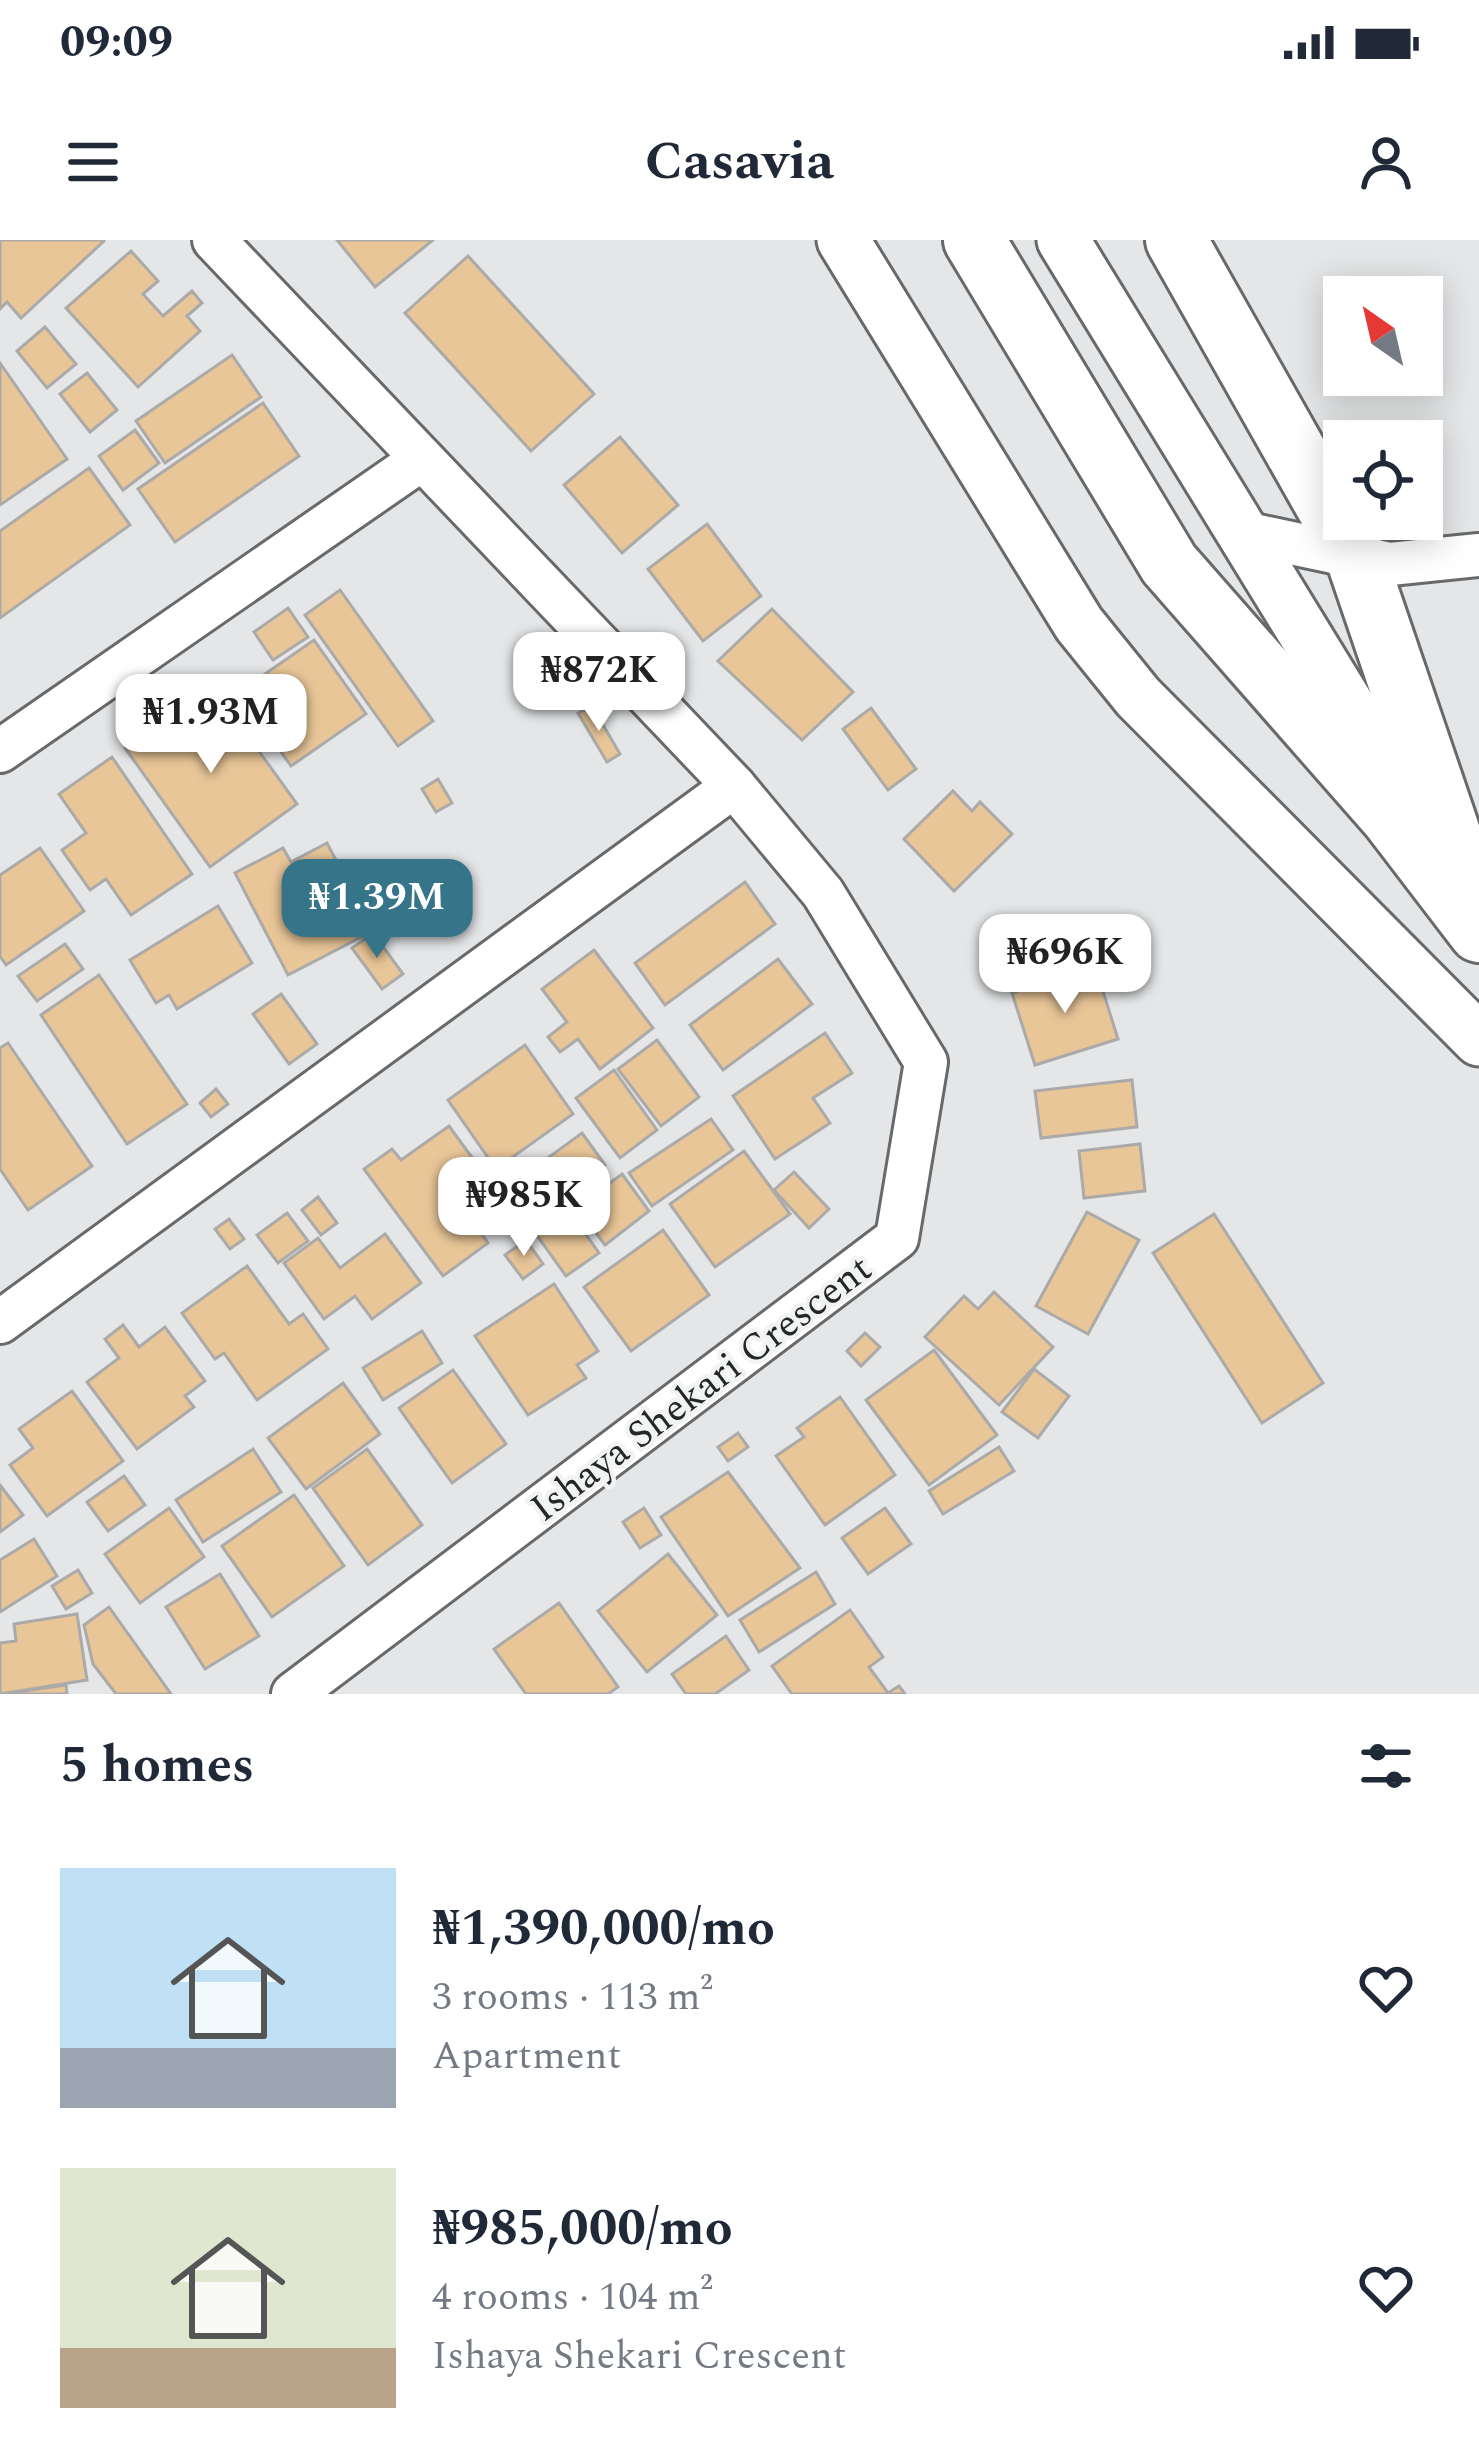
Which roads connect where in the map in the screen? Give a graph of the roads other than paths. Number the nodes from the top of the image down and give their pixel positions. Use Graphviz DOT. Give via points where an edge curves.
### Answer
graph roads {
  1 [pos="214,240"];
  2 [pos="843,240"];
  3 [pos="974,240"];
  4 [pos="1063,240"];
  5 [pos="1176,240"];
  6 [pos="422,459"];
  7 [pos="1239,532"];
  8 [pos="1479,555"];
  9 [pos="1357,560"];
  10 [pos="0,751"];
  11 [pos="734,786"];
  12 [pos="1478,920"];
  13 [pos="1479,1040"];
  14 [pos="0,1322"];
  15 [pos="293,1694"];
  1 -- 6 [label="street, Ishaya Shekari Crescent"];
  2 -- 13 [label="main road" via="1079,624 1138,697"];
  3 -- 12 [label="highway" via="1168,564"];
  4 -- 7 [label="main road"];
  5 -- 9 [label="highway"];
  6 -- 10 [label="street"];
  6 -- 11 [label="street, Ishaya Shekari Crescent"];
  7 -- 9 [label="street"];
  7 -- 12 [label="main road"];
  8 -- 9 [label="street"];
  9 -- 12 [label="highway"];
  11 -- 14 [label="street"];
  11 -- 15 [label="street, Ishaya Shekari Crescent" via="823,893 926,1062 897,1238"];
}
